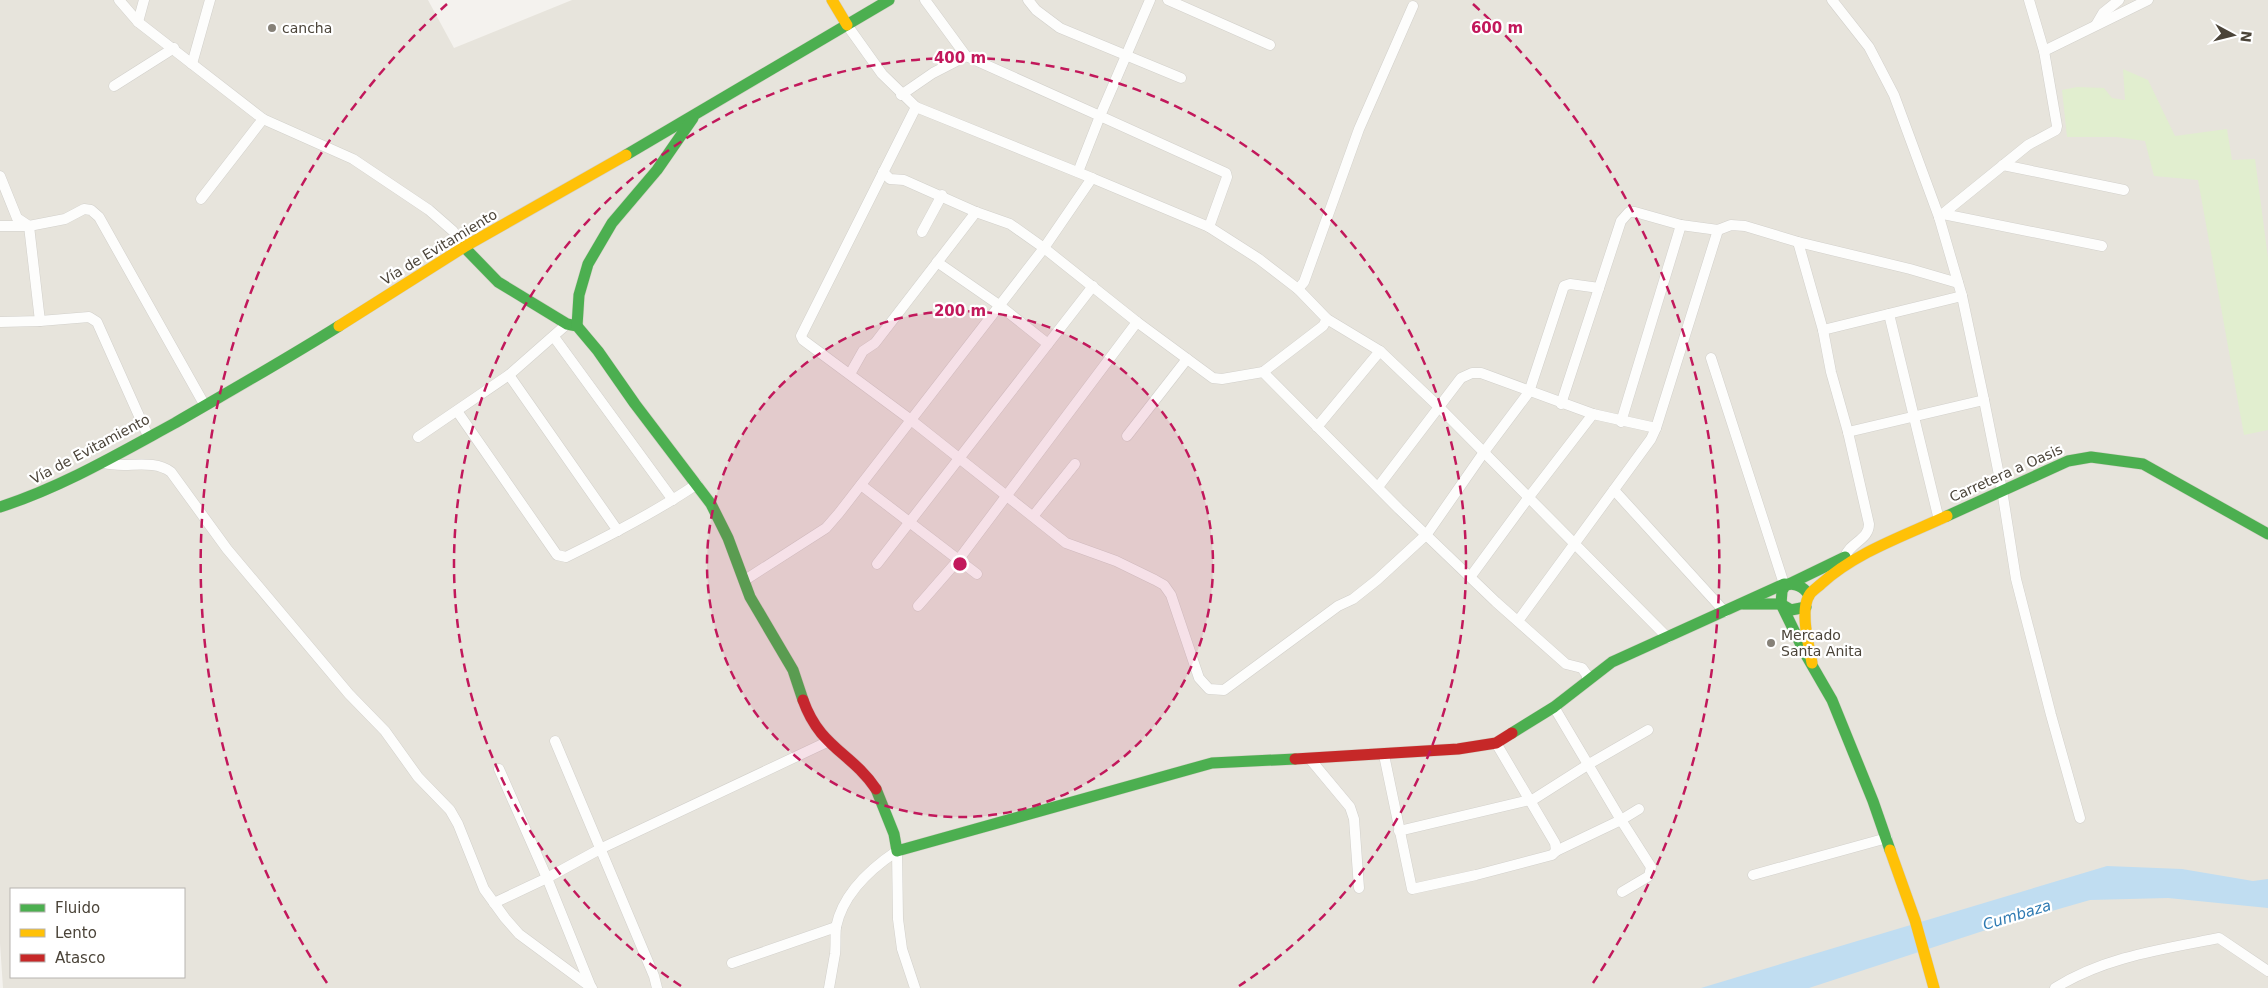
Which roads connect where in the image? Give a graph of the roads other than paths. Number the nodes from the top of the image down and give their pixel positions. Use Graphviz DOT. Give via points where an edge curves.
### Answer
graph roads {
  1 [pos="119,0"];
  2 [pos="144,0"];
  3 [pos="210,0"];
  4 [pos="832,0"];
  5 [pos="889,0"];
  6 [pos="925,0"];
  7 [pos="1028,0"];
  8 [pos="1150,0"];
  9 [pos="1168,0"];
  10 [pos="1832,0"];
  11 [pos="2029,0"];
  12 [pos="2119,0"];
  13 [pos="2148,0"];
  14 [pos="1413,6"];
  15 [pos="138,22"];
  16 [pos="848,24"];
  17 [pos="2095,26"];
  18 [pos="1270,45"];
  19 [pos="174,48"];
  20 [pos="2044,51"];
  21 [pos="966,56"];
  22 [pos="1127,56"];
  23 [pos="192,64"];
  24 [pos="1181,78"];
  25 [pos="114,86"];
  26 [pos="901,94"];
  27 [pos="916,108"];
  28 [pos="1100,116"];
  29 [pos="693,117"];
  30 [pos="263,119"];
  31 [pos="2002,165"];
  32 [pos="883,172"];
  33 [pos="1078,172"];
  34 [pos="0,176"];
  35 [pos="1092,178"];
  36 [pos="2124,190"];
  37 [pos="942,195"];
  38 [pos="201,199"];
  39 [pos="976,212"];
  40 [pos="1941,216"];
  41 [pos="1681,224"];
  42 [pos="0,226"];
  43 [pos="28,226"];
  44 [pos="1209,227"];
  45 [pos="1718,230"];
  46 [pos="922,232"];
  47 [pos="1798,242"];
  48 [pos="2102,246"];
  49 [pos="464,247"];
  50 [pos="1044,248"];
  51 [pos="938,262"];
  52 [pos="1958,283"];
  53 [pos="1093,286"];
  54 [pos="1598,288"];
  55 [pos="1298,289"];
  56 [pos="1962,296"];
  57 [pos="999,305"];
  58 [pos="1889,314"];
  59 [pos="1327,319"];
  60 [pos="40,321"];
  61 [pos="0,322"];
  62 [pos="1137,322"];
  63 [pos="572,325"];
  64 [pos="1823,330"];
  65 [pos="554,337"];
  66 [pos="1048,344"];
  67 [pos="1380,351"];
  68 [pos="1710,358"];
  69 [pos="1187,360"];
  70 [pos="1263,372"];
  71 [pos="850,374"];
  72 [pos="509,375"];
  73 [pos="1529,392"];
  74 [pos="1984,400"];
  75 [pos="204,404"];
  76 [pos="1561,404"];
  77 [pos="1439,407"];
  78 [pos="457,411"];
  79 [pos="1593,414"];
  80 [pos="1914,415"];
  81 [pos="910,420"];
  82 [pos="1621,422"];
  83 [pos="1317,427"];
  84 [pos="1656,428"];
  85 [pos="1848,432"];
  86 [pos="148,436"];
  87 [pos="1127,436"];
  88 [pos="418,437"];
  89 [pos="1484,452"];
  90 [pos="958,457"];
  91 [pos="103,463"];
  92 [pos="1076,464"];
  93 [pos="697,484"];
  94 [pos="861,485"];
  95 [pos="1378,487"];
  96 [pos="1614,490"];
  97 [pos="2002,490"];
  98 [pos="1008,496"];
  99 [pos="1529,497"];
  100 [pos="673,500"];
  101 [pos="0,507"];
  102 [pos="1034,515"];
  103 [pos="1939,520"];
  104 [pos="910,524"];
  105 [pos="618,531"];
  106 [pos="1427,534"];
  107 [pos="2268,534"];
  108 [pos="1575,543"];
  109 [pos="1866,553"];
  110 [pos="1846,557"];
  111 [pos="959,559"];
  112 [pos="877,564"];
  113 [pos="977,574"];
  114 [pos="1471,576"];
  115 [pos="745,580"];
  116 [pos="1787,583"];
  117 [pos="1809,595"];
  118 [pos="1743,604"];
  119 [pos="1781,604"];
  120 [pos="918,606"];
  121 [pos="1806,607"];
  122 [pos="1725,612"];
  123 [pos="1518,621"];
  124 [pos="1668,638"];
  125 [pos="1812,663"];
  126 [pos="1587,681"];
  127 [pos="1554,707"];
  128 [pos="1648,730"];
  129 [pos="555,741"];
  130 [pos="827,742"];
  131 [pos="1496,743"];
  132 [pos="1384,755"];
  133 [pos="1310,759"];
  134 [pos="1589,764"];
  135 [pos="499,769"];
  136 [pos="1528,800"];
  137 [pos="1639,809"];
  138 [pos="2080,818"];
  139 [pos="1621,820"];
  140 [pos="1400,832"];
  141 [pos="1887,838"];
  142 [pos="602,848"];
  143 [pos="897,851"];
  144 [pos="1556,851"];
  145 [pos="1754,874"];
  146 [pos="547,878"];
  147 [pos="1359,888"];
  148 [pos="1622,892"];
  149 [pos="494,903"];
  150 [pos="836,927"];
  151 [pos="732,963"];
  152 [pos="2268,971"];
  153 [pos="592,988"];
  154 [pos="657,988"];
  155 [pos="829,988"];
  156 [pos="915,988"];
  157 [pos="1934,988"];
  158 [pos="2056,988"];
  1 -- 15 [label="street"];
  2 -- 15 [label="street"];
  3 -- 23 [label="street"];
  4 -- 16 [label="main road"];
  5 -- 16 [label="main road, Vía de Evitamiento"];
  6 -- 21 [label="street"];
  7 -- 22 [label="street" via="1060,28"];
  8 -- 22 [label="street"];
  9 -- 18 [label="street"];
  10 -- 40 [label="street" via="1869,47 1894,95"];
  11 -- 20 [label="street"];
  12 -- 17 [label="street" via="2103,13"];
  13 -- 17 [label="street"];
  14 -- 55 [label="street" via="1359,129 1304,282"];
  15 -- 19 [label="street"];
  16 -- 26 [label="street" via="882,74"];
  16 -- 29 [label="main road, Vía de Evitamiento"];
  17 -- 20 [label="street"];
  19 -- 23 [label="street"];
  19 -- 25 [label="street"];
  20 -- 31 [label="street" via="2056,130 2028,145"];
  21 -- 26 [label="street"];
  21 -- 28 [label="street"];
  22 -- 24 [label="street"];
  22 -- 28 [label="street"];
  23 -- 30 [label="street"];
  26 -- 27 [label="street"];
  27 -- 32 [label="street"];
  27 -- 33 [label="street"];
  28 -- 33 [label="street"];
  28 -- 44 [label="street" via="1226,173"];
  29 -- 49 [label="main road, Vía de Evitamiento"];
  29 -- 63 [label="main road" via="657,170 612,223 588,264"];
  30 -- 38 [label="street"];
  30 -- 49 [label="street" via="353,159 429,210 453,231"];
  31 -- 36 [label="street"];
  31 -- 40 [label="street"];
  32 -- 37 [label="street" via="890,179 904,180"];
  32 -- 71 [label="street" via="801,333 804,340"];
  33 -- 35 [label="street"];
  34 -- 43 [label="street" via="17,218"];
  35 -- 44 [label="street"];
  35 -- 50 [label="street"];
  37 -- 39 [label="street"];
  37 -- 46 [label="street"];
  39 -- 50 [label="street" via="1010,224"];
  39 -- 51 [label="street"];
  40 -- 48 [label="street"];
  40 -- 52 [label="street"];
  41 -- 45 [label="street"];
  41 -- 54 [label="street" via="1635,212 1624,216"];
  41 -- 82 [label="street"];
  42 -- 43 [label="street"];
  43 -- 60 [label="street"];
  43 -- 75 [label="street" via="64,219 84,209 99,217"];
  44 -- 55 [label="street"];
  45 -- 47 [label="street" via="1739,225"];
  45 -- 84 [label="street"];
  47 -- 52 [label="street"];
  47 -- 64 [label="street"];
  49 -- 63 [label="main road" via="498,282"];
  49 -- 75 [label="main road, Vía de Evitamiento" via="287,359"];
  50 -- 53 [label="street"];
  50 -- 57 [label="street"];
  51 -- 57 [label="street"];
  51 -- 71 [label="street" via="875,343 863,351"];
  52 -- 56 [label="street"];
  53 -- 62 [label="street"];
  53 -- 66 [label="street"];
  54 -- 73 [label="street" via="1564,286"];
  54 -- 76 [label="street"];
  55 -- 59 [label="street"];
  56 -- 58 [label="street"];
  56 -- 74 [label="street"];
  57 -- 66 [label="street"];
  57 -- 81 [label="street"];
  58 -- 64 [label="street"];
  58 -- 80 [label="street"];
  59 -- 67 [label="street"];
  59 -- 70 [label="street" via="1323,326"];
  60 -- 61 [label="street"];
  60 -- 86 [label="street" via="89,317 97,322"];
  62 -- 69 [label="street"];
  62 -- 98 [label="street"];
  63 -- 65 [label="street"];
  63 -- 93 [label="main road" via="598,351 634,404"];
  64 -- 85 [label="street"];
  65 -- 72 [label="street"];
  65 -- 100 [label="street"];
  66 -- 90 [label="street"];
  67 -- 77 [label="street"];
  67 -- 83 [label="street"];
  68 -- 116 [label="street"];
  69 -- 70 [label="street" via="1218,379"];
  69 -- 87 [label="street"];
  70 -- 83 [label="street"];
  71 -- 81 [label="street"];
  72 -- 78 [label="street"];
  72 -- 105 [label="street"];
  73 -- 76 [label="street"];
  73 -- 77 [label="street" via="1486,374 1472,373 1462,378"];
  73 -- 89 [label="street"];
  74 -- 80 [label="street"];
  74 -- 97 [label="street"];
  75 -- 86 [label="main road, Vía de Evitamiento"];
  76 -- 79 [label="street"];
  77 -- 89 [label="street"];
  77 -- 95 [label="street"];
  78 -- 88 [label="street"];
  78 -- 105 [label="street" via="557,555 566,557"];
  79 -- 82 [label="street"];
  79 -- 99 [label="street"];
  80 -- 85 [label="street"];
  80 -- 103 [label="street"];
  81 -- 90 [label="street"];
  81 -- 94 [label="street"];
  82 -- 84 [label="street"];
  83 -- 95 [label="street"];
  84 -- 96 [label="street"];
  85 -- 110 [label="street" via="1869,530 1852,544"];
  86 -- 91 [label="main road, Vía de Evitamiento"];
  89 -- 99 [label="street"];
  89 -- 106 [label="street"];
  90 -- 98 [label="street"];
  90 -- 104 [label="street"];
  91 -- 101 [label="main road, Vía de Evitamiento" via="28,498"];
  91 -- 149 [label="street" via="159,465 171,472 227,549 349,694 385,731 418,778 450,810 484,889"];
  92 -- 102 [label="street"];
  93 -- 100 [label="street"];
  93 -- 115 [label="main road" via="711,504"];
  94 -- 104 [label="street"];
  94 -- 115 [label="street" via="826,528"];
  95 -- 106 [label="street"];
  96 -- 108 [label="street"];
  96 -- 122 [label="street"];
  97 -- 103 [label="main road, Carretera a Oasis"];
  97 -- 107 [label="main road, Carretera a Oasis" via="2068,461 2091,457 2120,460 2143,464"];
  97 -- 138 [label="street" via="2016,579"];
  98 -- 102 [label="street"];
  98 -- 111 [label="street"];
  99 -- 108 [label="street"];
  99 -- 114 [label="street"];
  100 -- 105 [label="street"];
  102 -- 106 [label="street" via="1066,542 1164,584 1171,595 1198,678 1216,690 1224,690 1353,598"];
  103 -- 109 [label="main road, Carretera a Oasis"];
  104 -- 111 [label="street"];
  104 -- 112 [label="street"];
  106 -- 114 [label="street"];
  108 -- 123 [label="street"];
  108 -- 124 [label="street"];
  109 -- 110 [label="main road, Carretera a Oasis"];
  109 -- 117 [label="main road, Carretera a Oasis" via="1830,576"];
  110 -- 116 [label="main road, Carretera a Oasis"];
  111 -- 113 [label="street"];
  111 -- 120 [label="street"];
  114 -- 123 [label="street"];
  115 -- 130 [label="main road" via="750,598 793,670 811,719"];
  116 -- 117 [label="main road" via="1804,588"];
  116 -- 118 [label="main road, Carretera a Oasis"];
  116 -- 119 [label="main road" via="1782,591"];
  117 -- 121 [label="main road"];
  118 -- 119 [label="main road"];
  118 -- 122 [label="main road, Carretera a Oasis"];
  119 -- 121 [label="main road" via="1791,610"];
  119 -- 125 [label="main road"];
  121 -- 125 [label="main road"];
  122 -- 124 [label="main road, Carretera a Oasis"];
  123 -- 126 [label="street" via="1566,664 1582,668"];
  124 -- 126 [label="main road, Carretera a Oasis" via="1612,662"];
  125 -- 141 [label="main road" via="1835,710"];
  126 -- 127 [label="main road, Carretera a Oasis"];
  127 -- 131 [label="main road, Carretera a Oasis"];
  127 -- 134 [label="street"];
  128 -- 134 [label="street"];
  129 -- 142 [label="street"];
  130 -- 142 [label="street"];
  130 -- 143 [label="main road" via="865,774 876,788 894,834"];
  131 -- 132 [label="main road"];
  131 -- 136 [label="street"];
  132 -- 133 [label="main road"];
  132 -- 140 [label="street"];
  133 -- 143 [label="main road" via="1212,763"];
  133 -- 147 [label="street" via="1350,807 1354,819"];
  134 -- 136 [label="street"];
  134 -- 139 [label="street"];
  135 -- 146 [label="street"];
  136 -- 140 [label="street"];
  136 -- 144 [label="street" via="1555,843"];
  137 -- 139 [label="street"];
  139 -- 144 [label="street"];
  139 -- 148 [label="street" via="1652,872"];
  140 -- 144 [label="street" via="1412,889 1476,876 1552,855"];
  141 -- 145 [label="street"];
  141 -- 157 [label="main road"];
  142 -- 146 [label="street"];
  142 -- 154 [label="street"];
  143 -- 150 [label="street" via="854,888"];
  143 -- 156 [label="street" via="898,919 902,949"];
  146 -- 149 [label="street"];
  146 -- 153 [label="street"];
  149 -- 153 [label="street" via="519,934"];
  150 -- 151 [label="street"];
  150 -- 155 [label="street"];
  152 -- 158 [label="street" via="2219,938 2143,952"];
}
